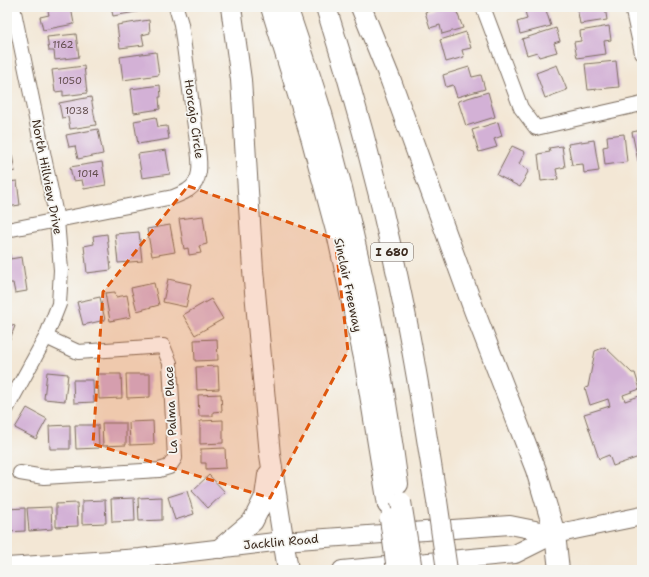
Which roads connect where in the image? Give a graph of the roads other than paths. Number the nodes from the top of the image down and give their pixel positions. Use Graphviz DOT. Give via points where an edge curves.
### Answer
graph roads {
  1 [pos="13,7"];
  2 [pos="176,7"];
  3 [pos="231,7"];
  4 [pos="271,7"];
  5 [pos="287,7"];
  6 [pos="326,7"];
  7 [pos="361,7"];
  8 [pos="483,7"];
  9 [pos="632,7"];
  10 [pos="642,53"];
  11 [pos="642,104"];
  12 [pos="57,220"];
  13 [pos="7,230"];
  14 [pos="46,337"];
  15 [pos="7,408"];
  16 [pos="270,455"];
  17 [pos="20,473"];
  18 [pos="394,504"];
  19 [pos="642,516"];
  20 [pos="555,534"];
  21 [pos="283,541"];
  22 [pos="221,548"];
  23 [pos="7,566"];
  24 [pos="288,570"];
  25 [pos="342,570"];
  26 [pos="397,570"];
  27 [pos="412,570"];
  28 [pos="447,570"];
  29 [pos="559,570"];
  1 -- 12 [label="street, North Hillview Drive"];
  2 -- 12 [label="street, Horcajo Circle" via="181,24 198,149 198,179 189,190 173,197"];
  3 -- 16 [label="highway" via="241,80 253,270"];
  4 -- 18 [label="highway, Sinclair Freeway / I 680" via="311,137 338,238"];
  5 -- 18 [label="highway, I 680" via="322,113 358,257 386,404"];
  6 -- 28 [label="highway, I 680, bridge" via="358,117 395,266"];
  7 -- 20 [label="highway" via="536,470"];
  8 -- 11 [label="street" via="521,108 536,128"];
  9 -- 10 [label="street"];
  12 -- 13 [label="street, Horcajo Circle"];
  12 -- 14 [label="street, North Hillview Drive" via="61,270 59,304"];
  14 -- 15 [label="street, North Hillview Drive"];
  14 -- 17 [label="street, La Palma Place" via="78,352 163,346 170,363 175,458 169,467 160,470 44,477"];
  16 -- 21 [label="highway"];
  16 -- 22 [label="highway" via="265,498 253,521"];
  18 -- 26 [label="highway, Sinclair Freeway / I 680, bridge"];
  18 -- 27 [label="highway, I 680, bridge"];
  19 -- 20 [label="main road, Jacklin Road"];
  20 -- 21 [label="main road, Jacklin Road" via="510,525"];
  20 -- 25 [label="main road, Jacklin Road" via="514,554"];
  20 -- 29 [label="highway"];
  21 -- 22 [label="main road, Jacklin Road"];
  21 -- 24 [label="highway"];
  22 -- 23 [label="main road, Jacklin Road" via="140,558"];
}
